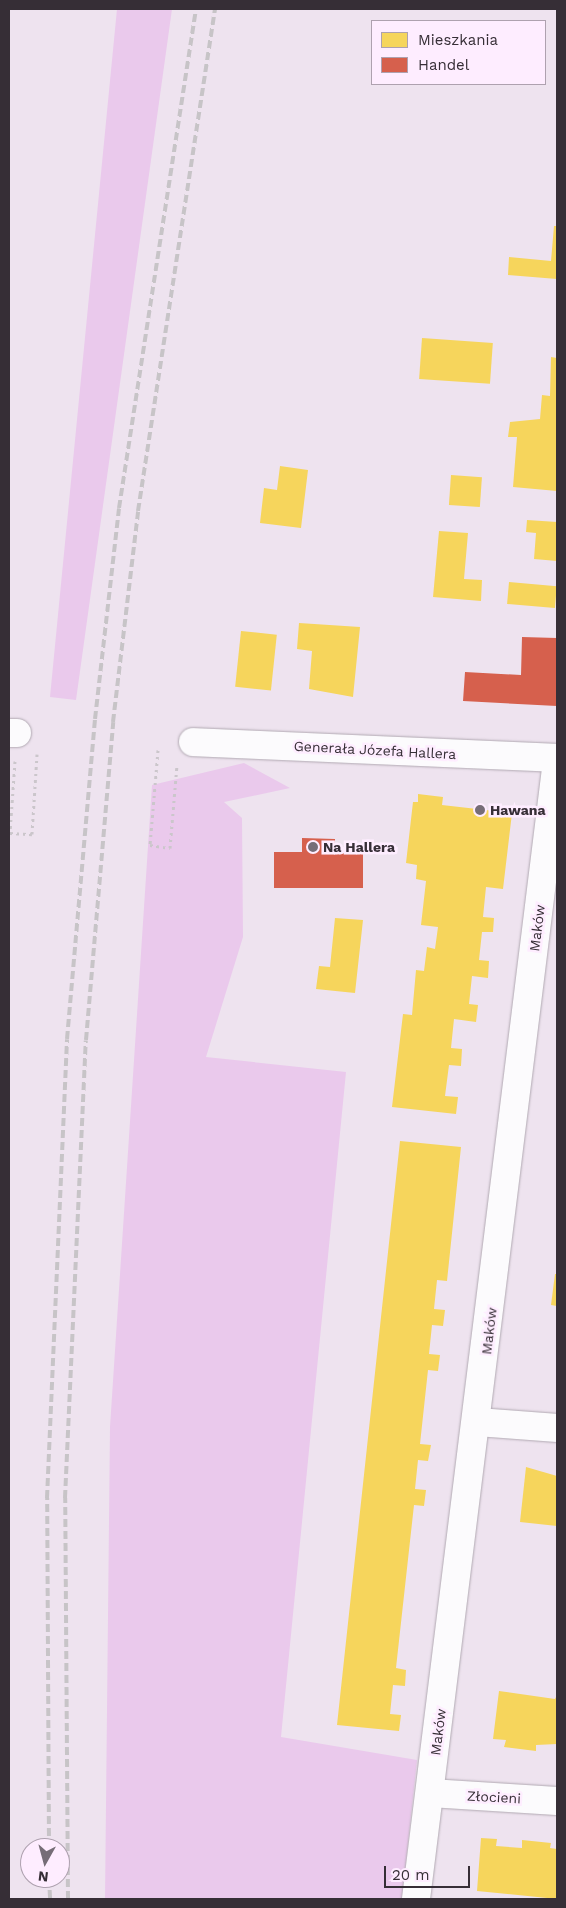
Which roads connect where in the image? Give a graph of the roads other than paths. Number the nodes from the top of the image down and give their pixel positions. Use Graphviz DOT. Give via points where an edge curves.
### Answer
graph roads {
  1 [pos="185,750"];
  2 [pos="557,760"];
  3 [pos="478,1422"];
  4 [pos="557,1428"];
  5 [pos="430,1793"];
  6 [pos="557,1801"];
  7 [pos="416,1899"];
  1 -- 2 [label="street, Generała Józefa Hallera"];
  2 -- 3 [label="street, Maków"];
  3 -- 4 [label="street"];
  3 -- 5 [label="street, Maków"];
  5 -- 6 [label="street, Złocieni"];
  5 -- 7 [label="street, Maków"];
}
